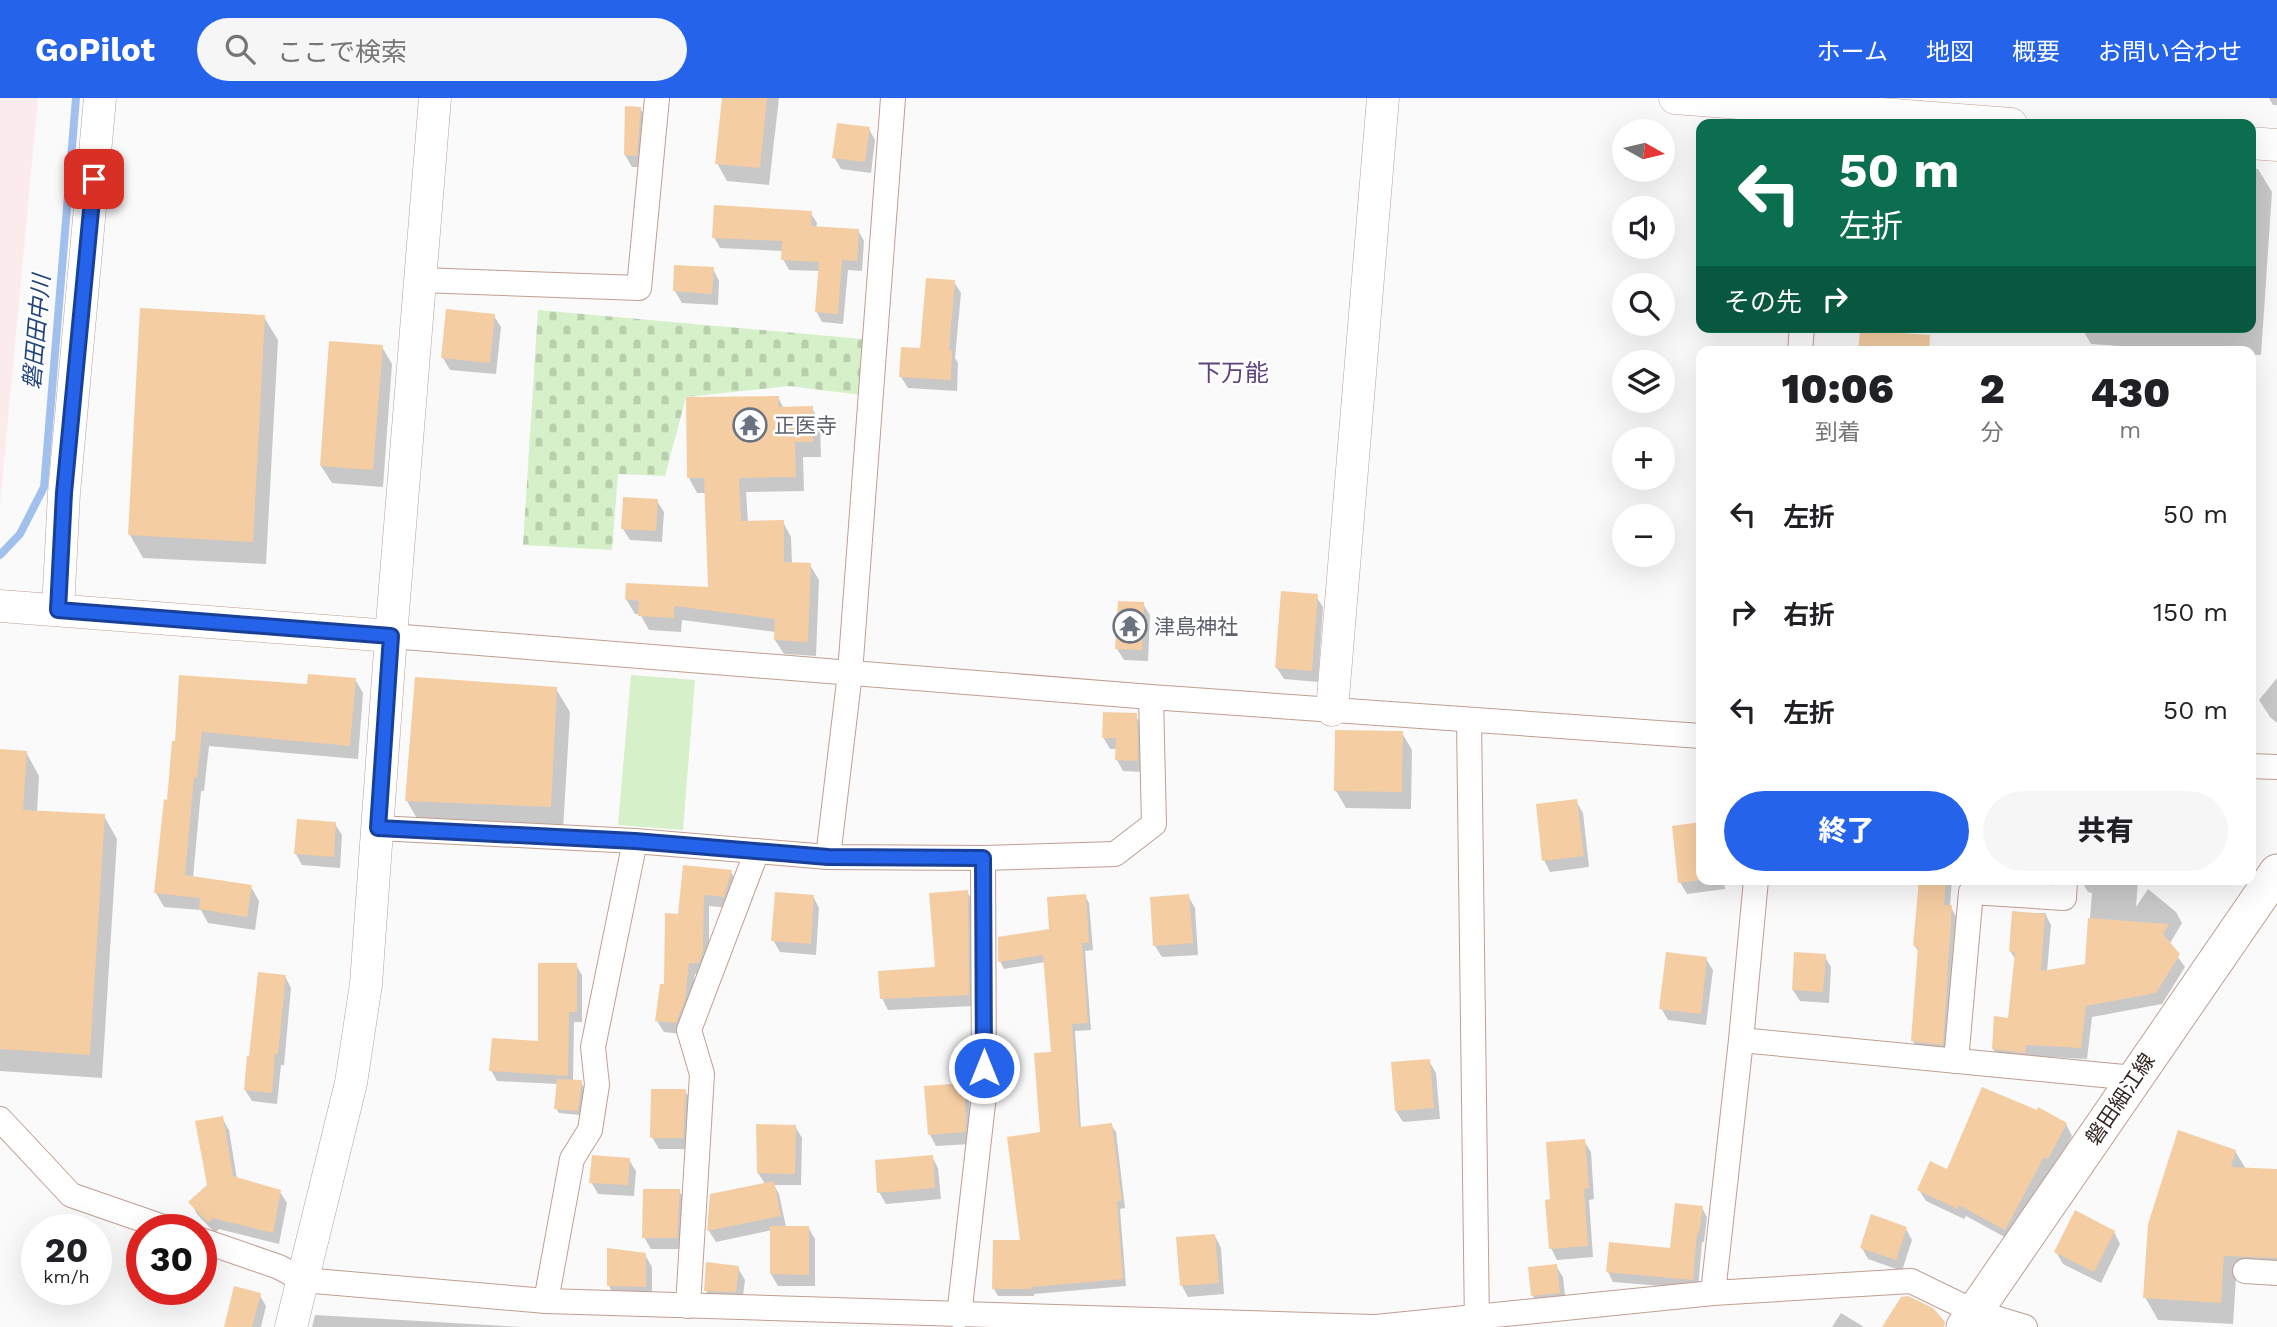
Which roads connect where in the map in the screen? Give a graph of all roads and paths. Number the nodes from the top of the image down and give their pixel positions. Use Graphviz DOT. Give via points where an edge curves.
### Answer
graph roads {
  1 [pos="100,98"];
  2 [pos="435,98"];
  3 [pos="657,98"];
  4 [pos="893,98"];
  5 [pos="1383,98"];
  6 [pos="1675,98"];
  7 [pos="1819,111"];
  8 [pos="1937,119"];
  9 [pos="2256,143"];
  10 [pos="2277,145"];
  11 [pos="421,281"];
  12 [pos="0,606"];
  13 [pos="58,610"];
  14 [pos="391,636"];
  15 [pos="849,673"];
  16 [pos="1151,697"];
  17 [pos="1332,710"];
  18 [pos="1469,720"];
  19 [pos="1696,736"];
  20 [pos="2256,766"];
  21 [pos="2277,767"];
  22 [pos="378,828"];
  23 [pos="635,841"];
  24 [pos="757,851"];
  25 [pos="828,857"];
  26 [pos="983,858"];
  27 [pos="2277,872"];
  28 [pos="1756,885"];
  29 [pos="2065,885"];
  30 [pos="1741,1040"];
  31 [pos="1956,1061"];
  32 [pos="2134,1078"];
  33 [pos="0,1119"];
  34 [pos="126,1214"];
  35 [pos="217,1246"];
  36 [pos="2245,1271"];
  37 [pos="2277,1273"];
  38 [pos="303,1280"];
  39 [pos="1713,1293"];
  40 [pos="546,1301"];
  41 [pos="688,1306"];
  42 [pos="959,1316"];
  43 [pos="1969,1319"];
  44 [pos="1477,1322"];
  45 [pos="290,1327"];
  46 [pos="1375,1327"];
  47 [pos="2025,1327"];
  1 -- 13 [label="street" via="64,493"];
  2 -- 11 [label="street"];
  3 -- 11 [label="street" via="639,288"];
  4 -- 15 [label="street"];
  5 -- 17 [label="street"];
  6 -- 7 [label="street"];
  7 -- 8 [label="street"];
  9 -- 10 [label="street"];
  11 -- 14 [label="street"];
  12 -- 13 [label="street"];
  13 -- 14 [label="street"];
  14 -- 15 [label="street"];
  14 -- 22 [label="street"];
  15 -- 16 [label="street"];
  15 -- 25 [label="street"];
  16 -- 17 [label="street"];
  16 -- 26 [label="street" via="1154,824 1115,854"];
  17 -- 18 [label="street"];
  18 -- 19 [label="street"];
  18 -- 44 [label="street"];
  20 -- 21 [label="street"];
  22 -- 23 [label="street"];
  22 -- 38 [label="street" via="366,984 351,1083"];
  23 -- 24 [label="street"];
  23 -- 40 [label="street" via="593,1047 597,1085 590,1130 572,1158"];
  24 -- 25 [label="street"];
  24 -- 41 [label="street" via="689,1030 702,1073"];
  25 -- 26 [label="street"];
  26 -- 42 [label="street" via="984,1095"];
  27 -- 32 [label="main road, 磐田細江線"];
  28 -- 30 [label="street"];
  29 -- 31 [label="street" via="2064,898 1971,892"];
  30 -- 31 [label="street"];
  30 -- 39 [label="street"];
  31 -- 32 [label="street"];
  32 -- 43 [label="main road, 磐田細江線"];
  33 -- 34 [label="street" via="71,1195"];
  35 -- 38 [label="street"];
  36 -- 37 [label="street"];
  38 -- 40 [label="street"];
  38 -- 45 [label="street"];
  39 -- 43 [label="street" via="1911,1281"];
  39 -- 44 [label="street"];
  40 -- 41 [label="street"];
  41 -- 42 [label="street"];
  42 -- 46 [label="street"];
  43 -- 47 [label="street"];
  44 -- 46 [label="street"];
}
